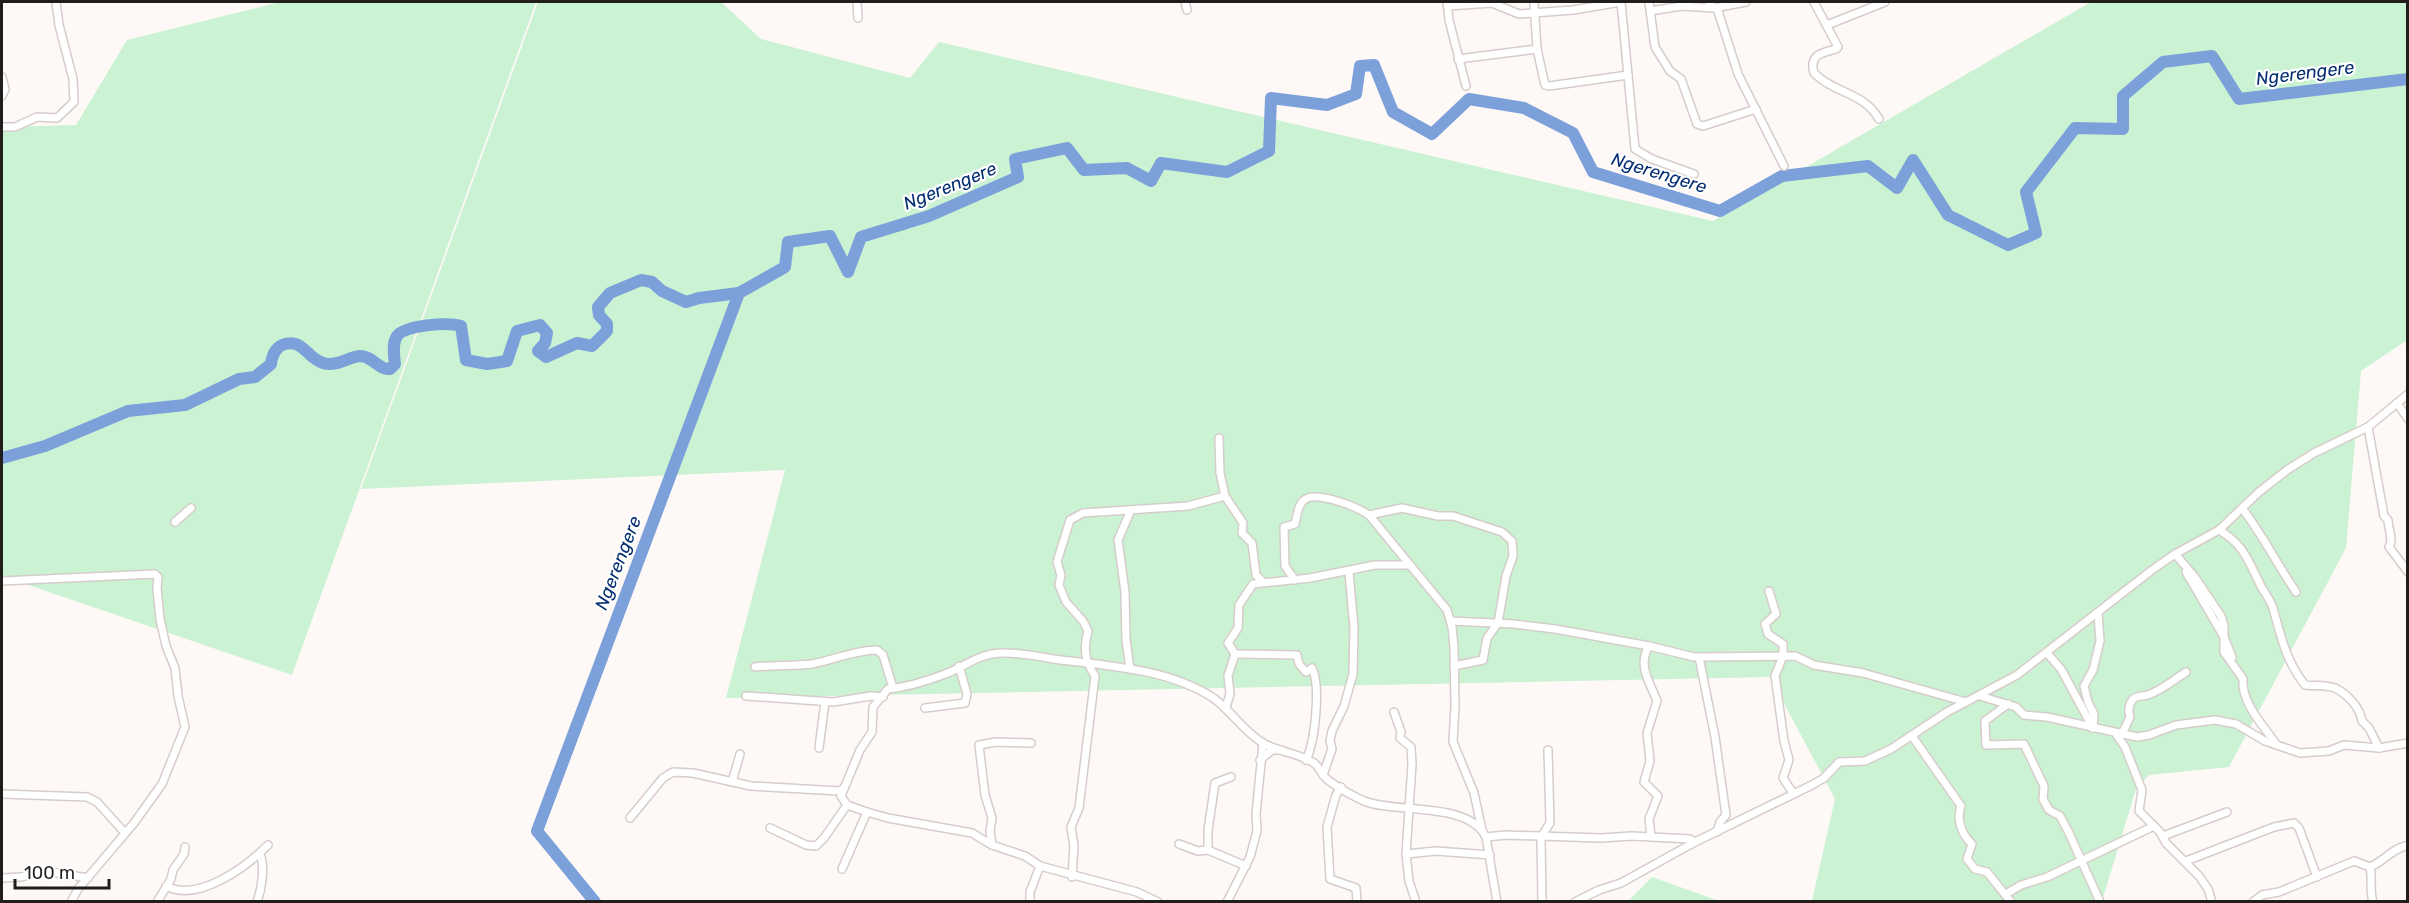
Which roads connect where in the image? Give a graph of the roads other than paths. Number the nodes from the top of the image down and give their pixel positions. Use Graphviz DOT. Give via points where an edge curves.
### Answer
graph roads {
  1 [pos="56,2"];
  2 [pos="856,2"];
  3 [pos="1185,2"];
  4 [pos="1534,2"];
  5 [pos="1621,2"];
  6 [pos="1649,2"];
  7 [pos="1746,2"];
  8 [pos="1814,2"];
  9 [pos="1884,2"];
  10 [pos="1447,4"];
  11 [pos="1712,4"];
  12 [pos="1186,10"];
  13 [pos="1650,11"];
  14 [pos="1536,14"];
  15 [pos="858,18"];
  16 [pos="1827,25"];
  17 [pos="1537,49"];
  18 [pos="1458,59"];
  19 [pos="1628,75"];
  20 [pos="2,77"];
  21 [pos="1466,86"];
  22 [pos="2,96"];
  23 [pos="1756,109"];
  24 [pos="1879,119"];
  25 [pos="2,127"];
  26 [pos="1784,166"];
  27 [pos="1694,174"];
  28 [pos="2408,394"];
  29 [pos="2397,403"];
  30 [pos="2408,419"];
  31 [pos="2368,427"];
  32 [pos="1219,438"];
  33 [pos="1225,496"];
  34 [pos="191,508"];
  35 [pos="2242,508"];
  36 [pos="1131,510"];
  37 [pos="1369,516"];
  38 [pos="175,522"];
  39 [pos="2219,530"];
  40 [pos="2175,554"];
  41 [pos="1408,564"];
  42 [pos="1349,572"];
  43 [pos="2408,572"];
  44 [pos="1256,574"];
  45 [pos="1295,580"];
  46 [pos="2,581"];
  47 [pos="1263,582"];
  48 [pos="1253,584"];
  49 [pos="1769,591"];
  50 [pos="2296,592"];
  51 [pos="2098,613"];
  52 [pos="1451,621"];
  53 [pos="1498,623"];
  54 [pos="2224,637"];
  55 [pos="1649,646"];
  56 [pos="2047,652"];
  57 [pos="1235,654"];
  58 [pos="1783,656"];
  59 [pos="1699,657"];
  60 [pos="2232,657"];
  61 [pos="1086,663"];
  62 [pos="960,666"];
  63 [pos="1454,666"];
  64 [pos="755,667"];
  65 [pos="1130,669"];
  66 [pos="2186,672"];
  67 [pos="893,688"];
  68 [pos="746,696"];
  69 [pos="1980,696"];
  70 [pos="883,697"];
  71 [pos="825,702"];
  72 [pos="1966,702"];
  73 [pos="2008,704"];
  74 [pos="1226,707"];
  75 [pos="925,708"];
  76 [pos="1394,712"];
  77 [pos="2093,728"];
  78 [pos="2119,734"];
  79 [pos="1912,735"];
  80 [pos="2408,742"];
  81 [pos="1031,743"];
  82 [pos="1263,743"];
  83 [pos="2276,745"];
  84 [pos="819,748"];
  85 [pos="2379,748"];
  86 [pos="1283,750"];
  87 [pos="1548,750"];
  88 [pos="740,754"];
  89 [pos="1260,760"];
  90 [pos="1306,760"];
  91 [pos="1323,774"];
  92 [pos="1231,777"];
  93 [pos="732,782"];
  94 [pos="1341,787"];
  95 [pos="843,789"];
  96 [pos="1794,793"];
  97 [pos="2,794"];
  98 [pos="847,805"];
  99 [pos="1408,810"];
  100 [pos="867,812"];
  101 [pos="2227,812"];
  102 [pos="630,818"];
  103 [pos="2154,826"];
  104 [pos="770,828"];
  105 [pos="1717,832"];
  106 [pos="125,833"];
  107 [pos="1484,833"];
  108 [pos="1651,836"];
  109 [pos="2163,836"];
  110 [pos="1541,837"];
  111 [pos="1695,842"];
  112 [pos="1179,844"];
  113 [pos="268,845"];
  114 [pos="992,845"];
  115 [pos="2408,845"];
  116 [pos="185,847"];
  117 [pos="1208,850"];
  118 [pos="260,854"];
  119 [pos="1406,854"];
  120 [pos="1490,855"];
  121 [pos="2082,859"];
  122 [pos="2186,861"];
  123 [pos="1246,866"];
  124 [pos="1040,867"];
  125 [pos="2370,867"];
  126 [pos="842,869"];
  127 [pos="1072,877"];
  128 [pos="2318,877"];
  129 [pos="2,878"];
  130 [pos="88,878"];
  131 [pos="166,886"];
  132 [pos="2006,894"];
  133 [pos="71,902"];
  134 [pos="157,902"];
  135 [pos="257,902"];
  136 [pos="1030,902"];
  137 [pos="1158,902"];
  138 [pos="1227,902"];
  139 [pos="1357,902"];
  140 [pos="1416,902"];
  141 [pos="1497,902"];
  142 [pos="1542,902"];
  143 [pos="1575,902"];
  144 [pos="2011,902"];
  145 [pos="2100,902"];
  146 [pos="2212,902"];
  147 [pos="2253,902"];
  148 [pos="2373,902"];
  1 -- 25 [label="street" via="73,79 74,102 57,118 37,117 15,127"];
  2 -- 15 [label="street"];
  3 -- 12 [label="street"];
  4 -- 14 [label="street"];
  5 -- 14 [label="street"];
  5 -- 19 [label="street"];
  6 -- 13 [label="street"];
  7 -- 11 [label="street"];
  8 -- 16 [label="street"];
  9 -- 16 [label="street"];
  10 -- 14 [label="street" via="1492,3 1513,14"];
  10 -- 18 [label="street"];
  11 -- 13 [label="street"];
  11 -- 23 [label="street" via="1718,11 1738,74"];
  13 -- 23 [label="street" via="1655,47 1670,71 1681,79 1696,123 1703,126"];
  14 -- 17 [label="street"];
  16 -- 24 [label="street" via="1838,47 1815,57 1815,74 1866,101"];
  17 -- 18 [label="street"];
  17 -- 19 [label="street" via="1547,86"];
  18 -- 21 [label="street"];
  19 -- 27 [label="street" via="1635,149"];
  20 -- 22 [label="street"];
  23 -- 26 [label="street"];
  28 -- 29 [label="street"];
  29 -- 30 [label="street"];
  29 -- 31 [label="street"];
  31 -- 35 [label="street" via="2287,470"];
  31 -- 43 [label="street" via="2377,486 2388,520 2389,547"];
  32 -- 33 [label="street"];
  33 -- 36 [label="street" via="1188,506"];
  33 -- 44 [label="street" via="1243,523 1242,533 1252,543"];
  34 -- 38 [label="street"];
  35 -- 39 [label="street"];
  35 -- 50 [label="street"];
  36 -- 61 [label="street" via="1074,516 1060,547 1059,585 1066,602 1088,631"];
  36 -- 65 [label="street" via="1118,540"];
  37 -- 41 [label="street"];
  37 -- 45 [label="street" via="1356,506 1332,500 1304,500 1295,524 1284,527 1286,566"];
  37 -- 53 [label="street" via="1402,508 1453,516 1505,534 1512,541 1513,556"];
  39 -- 40 [label="street"];
  39 -- 85 [label="street" via="2236,541 2249,561 2273,607 2289,663 2305,685 2336,688 2347,695"];
  40 -- 51 [label="street"];
  40 -- 54 [label="street" via="2216,606 2223,621"];
  41 -- 42 [label="street" via="1375,565"];
  41 -- 52 [label="street" via="1447,610"];
  42 -- 45 [label="street"];
  42 -- 91 [label="street" via="1353,674 1332,731 1332,749"];
  44 -- 47 [label="street"];
  44 -- 48 [label="street"];
  45 -- 47 [label="street"];
  46 -- 106 [label="street" via="157,575 160,619 175,668 185,727 162,784"];
  47 -- 48 [label="street"];
  48 -- 57 [label="street" via="1239,605 1238,628 1228,643"];
  49 -- 58 [label="street" via="1776,614 1765,624 1768,634 1783,644"];
  51 -- 56 [label="street"];
  51 -- 77 [label="street" via="2100,641 2093,670 2084,686 2094,714"];
  52 -- 53 [label="street"];
  52 -- 63 [label="street"];
  53 -- 55 [label="street"];
  53 -- 63 [label="street" via="1487,638 1483,660"];
  54 -- 60 [label="street"];
  54 -- 83 [label="street" via="2224,652 2243,679 2242,691"];
  55 -- 59 [label="street"];
  55 -- 108 [label="street" via="1645,671 1657,701 1647,733 1650,761 1644,782 1658,796 1648,819"];
  56 -- 69 [label="street"];
  56 -- 77 [label="street" via="2061,669"];
  57 -- 74 [label="street" via="1228,676 1230,694"];
  57 -- 90 [label="street" via="1297,655 1306,672 1312,668 1317,684 1315,715 1311,751"];
  58 -- 59 [label="street"];
  58 -- 72 [label="street" via="1863,673"];
  58 -- 96 [label="street" via="1775,676 1789,760 1784,778"];
  59 -- 105 [label="street" via="1726,815"];
  61 -- 62 [label="street" via="1001,653"];
  61 -- 65 [label="street"];
  61 -- 127 [label="street" via="1095,676 1079,808 1071,827"];
  62 -- 67 [label="street" via="922,682"];
  62 -- 75 [label="street" via="967,694 965,703"];
  63 -- 107 [label="street" via="1453,746 1474,793"];
  64 -- 67 [label="street" via="811,664 877,650 883,656"];
  65 -- 74 [label="street" via="1191,686"];
  66 -- 78 [label="street" via="2132,700 2130,717"];
  67 -- 70 [label="street"];
  68 -- 71 [label="street"];
  69 -- 72 [label="street"];
  69 -- 73 [label="street"];
  70 -- 71 [label="street"];
  70 -- 95 [label="street" via="873,707 872,732"];
  71 -- 84 [label="street"];
  72 -- 79 [label="street"];
  73 -- 77 [label="street" via="2024,714"];
  73 -- 121 [label="street" via="1985,721 1986,745 2024,744 2044,786 2043,799 2049,810 2060,816"];
  74 -- 82 [label="street"];
  76 -- 99 [label="street" via="1400,738 1411,747"];
  77 -- 78 [label="street"];
  78 -- 83 [label="street" via="2142,737 2185,723 2226,721"];
  78 -- 103 [label="street" via="2142,790 2139,811"];
  79 -- 96 [label="street" via="1865,761 1839,762 1824,778"];
  79 -- 132 [label="street" via="1961,806 1963,836 1972,844 1967,860 1975,869 1987,872"];
  80 -- 85 [label="street"];
  81 -- 114 [label="street" via="979,745 992,818"];
  82 -- 86 [label="street"];
  82 -- 89 [label="street"];
  83 -- 85 [label="street" via="2309,753 2344,745"];
  86 -- 89 [label="street" via="1272,750"];
  86 -- 90 [label="street"];
  87 -- 110 [label="street" via="1550,823"];
  88 -- 93 [label="street"];
  89 -- 123 [label="street" via="1257,831"];
  90 -- 91 [label="street" via="1315,763"];
  91 -- 94 [label="street"];
  92 -- 117 [label="street" via="1215,783"];
  93 -- 95 [label="street" via="765,788"];
  93 -- 102 [label="street" via="690,772 671,773"];
  94 -- 99 [label="street" via="1364,801"];
  94 -- 139 [label="street" via="1327,827 1330,879 1356,888"];
  95 -- 98 [label="street" via="841,796"];
  96 -- 105 [label="street"];
  97 -- 106 [label="street" via="87,797 97,802"];
  98 -- 100 [label="street"];
  98 -- 104 [label="street" via="816,846"];
  99 -- 107 [label="street" via="1453,814 1467,819"];
  99 -- 119 [label="street"];
  100 -- 114 [label="street" via="972,833"];
  100 -- 126 [label="street"];
  101 -- 109 [label="street"];
  103 -- 109 [label="street"];
  103 -- 121 [label="street"];
  105 -- 111 [label="street"];
  106 -- 130 [label="street"];
  107 -- 110 [label="street"];
  107 -- 120 [label="street"];
  108 -- 110 [label="street"];
  108 -- 111 [label="street"];
  109 -- 122 [label="street"];
  110 -- 142 [label="street"];
  111 -- 143 [label="street" via="1621,883"];
  112 -- 117 [label="street" via="1198,851"];
  113 -- 118 [label="street"];
  114 -- 124 [label="street" via="1025,856"];
  115 -- 125 [label="street" via="2388,853"];
  116 -- 131 [label="street"];
  117 -- 123 [label="street"];
  118 -- 131 [label="street" via="204,894 172,892"];
  118 -- 135 [label="street" via="263,863"];
  119 -- 120 [label="street" via="1436,851"];
  119 -- 140 [label="street"];
  120 -- 141 [label="street"];
  121 -- 132 [label="street"];
  121 -- 145 [label="street"];
  122 -- 128 [label="street" via="2294,823"];
  122 -- 146 [label="street" via="2208,889"];
  123 -- 138 [label="street"];
  124 -- 127 [label="street"];
  124 -- 136 [label="street"];
  125 -- 128 [label="street" via="2354,861"];
  125 -- 148 [label="street" via="2373,879 2369,891"];
  127 -- 137 [label="street" via="1137,892"];
  128 -- 147 [label="street" via="2262,895"];
  129 -- 130 [label="street" via="45,871"];
  130 -- 133 [label="street"];
  131 -- 134 [label="street"];
  132 -- 144 [label="street"];
}
